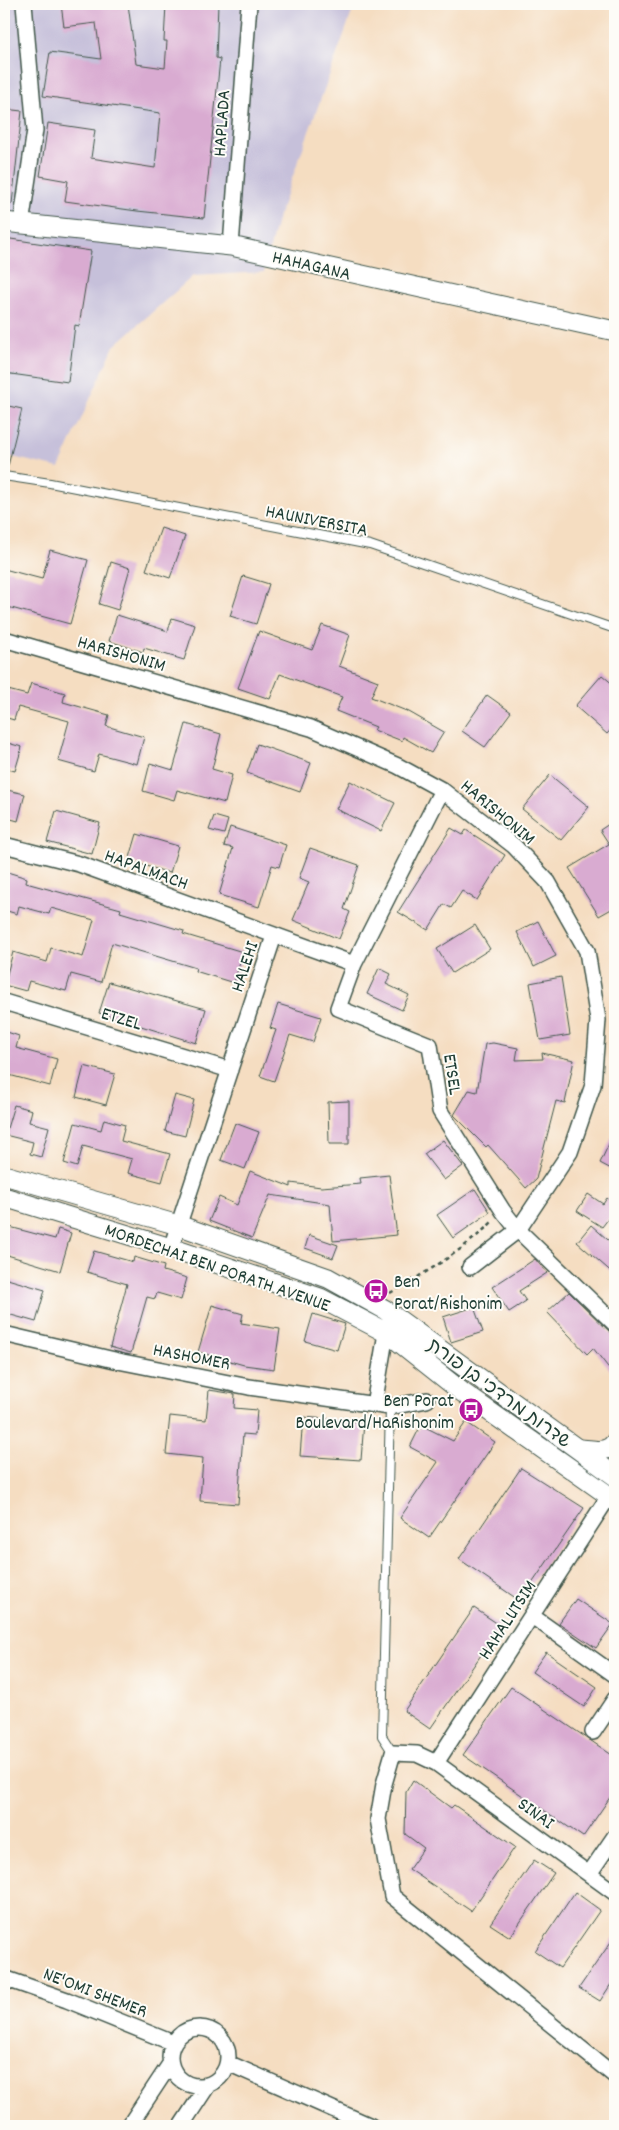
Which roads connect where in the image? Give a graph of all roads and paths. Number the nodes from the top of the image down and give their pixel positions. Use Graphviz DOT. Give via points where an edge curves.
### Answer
graph roads {
  1 [pos="24,4"];
  2 [pos="249,4"];
  3 [pos="13,224"];
  4 [pos="231,246"];
  5 [pos="615,331"];
  6 [pos="4,476"];
  7 [pos="615,628"];
  8 [pos="4,639"];
  9 [pos="442,790"];
  10 [pos="4,845"];
  11 [pos="274,936"];
  12 [pos="354,964"];
  13 [pos="4,1002"];
  14 [pos="230,1070"];
  15 [pos="4,1175"];
  16 [pos="4,1197"];
  17 [pos="503,1211"];
  18 [pos="178,1225"];
  19 [pos="518,1230"];
  20 [pos="171,1248"];
  21 [pos="470,1266"];
  22 [pos="373,1302"];
  23 [pos="615,1324"];
  24 [pos="386,1333"];
  25 [pos="4,1334"];
  26 [pos="427,1400"];
  27 [pos="374,1405"];
  28 [pos="390,1407"];
  29 [pos="615,1442"];
  30 [pos="581,1449"];
  31 [pos="615,1476"];
  32 [pos="613,1494"];
  33 [pos="532,1616"];
  34 [pos="615,1675"];
  35 [pos="615,1699"];
  36 [pos="593,1732"];
  37 [pos="393,1753"];
  38 [pos="436,1763"];
  39 [pos="615,1836"];
  40 [pos="589,1874"];
  41 [pos="615,1893"];
  42 [pos="4,1978"];
  43 [pos="173,2043"];
  44 [pos="228,2063"];
  45 [pos="170,2064"];
  46 [pos="615,2076"];
  47 [pos="208,2085"];
  48 [pos="129,2126"];
  49 [pos="180,2126"];
  50 [pos="371,2126"];
  1 -- 3 [label="street" via="35,130"];
  2 -- 4 [label="street, HAPLADA"];
  3 -- 4 [label="street, HAHAGANA"];
  4 -- 5 [label="street, HAHAGANA"];
  6 -- 7 [label="lane, HAUNIVERSITA" via="370,545"];
  8 -- 9 [label="street, HARISHONIM" via="310,728 398,766"];
  9 -- 12 [label="street"];
  9 -- 19 [label="street, HARISHONIM" via="514,846 548,882 587,951 598,1020 593,1086 570,1152"];
  10 -- 11 [label="street, HAPALMACH" via="79,864"];
  11 -- 12 [label="street, HALEHI"];
  11 -- 14 [label="street, HALEHI"];
  12 -- 17 [label="street, ETSEL" via="338,1008 430,1045 440,1111"];
  13 -- 14 [label="street, ETZEL"];
  14 -- 18 [label="street, HALEHI"];
  15 -- 18 [label="street, MORDECHAI BEN PORATH AVENUE"];
  16 -- 20 [label="street, MORDECHAI BEN PORATH AVENUE"];
  17 -- 19 [label="street, ETSEL"];
  17 -- 22 [label="path" via="478,1236 435,1267"];
  18 -- 20 [label="street, HALEHI"];
  18 -- 22 [label="street, MORDECHAI BEN PORATH AVENUE" via="328,1278"];
  19 -- 21 [label="street, HARISHONIM"];
  19 -- 23 [label="street, ETSEL"];
  20 -- 24 [label="street, MORDECHAI BEN PORATH AVENUE" via="320,1298"];
  22 -- 30 [label="street, MORDECHAI BEN PORATH AVENUE"];
  24 -- 27 [label="street"];
  24 -- 32 [label="street, MORDECHAI BEN PORATH AVENUE" via="462,1392"];
  25 -- 27 [label="street, HASHOMER" via="249,1387"];
  26 -- 28 [label="street, HASHOMER"];
  27 -- 28 [label="street, HASHOMER"];
  28 -- 37 [label="lane" via="382,1736"];
  29 -- 30 [label="street" via="604,1450"];
  30 -- 31 [label="street, שדרות מרדכי בן פורת"];
  32 -- 33 [label="street, HAHALUTSIM"];
  33 -- 34 [label="street"];
  33 -- 38 [label="street, HAHALUTSIM"];
  35 -- 36 [label="street"];
  37 -- 38 [label="street, SINAI" via="418,1754"];
  37 -- 46 [label="street" via="378,1819 392,1896"];
  38 -- 40 [label="street, SINAI"];
  39 -- 40 [label="street"];
  40 -- 41 [label="street, SINAI"];
  42 -- 43 [label="street, NE'OMI SHEMER"];
  43 -- 44 [label="street" via="182,2033 204,2028 223,2040 228,2051"];
  43 -- 45 [label="street"];
  44 -- 47 [label="street" via="216,2082"];
  44 -- 50 [label="street"];
  45 -- 47 [label="street" via="174,2074 183,2082 193,2086"];
  45 -- 48 [label="street"];
  47 -- 49 [label="street"];
}
